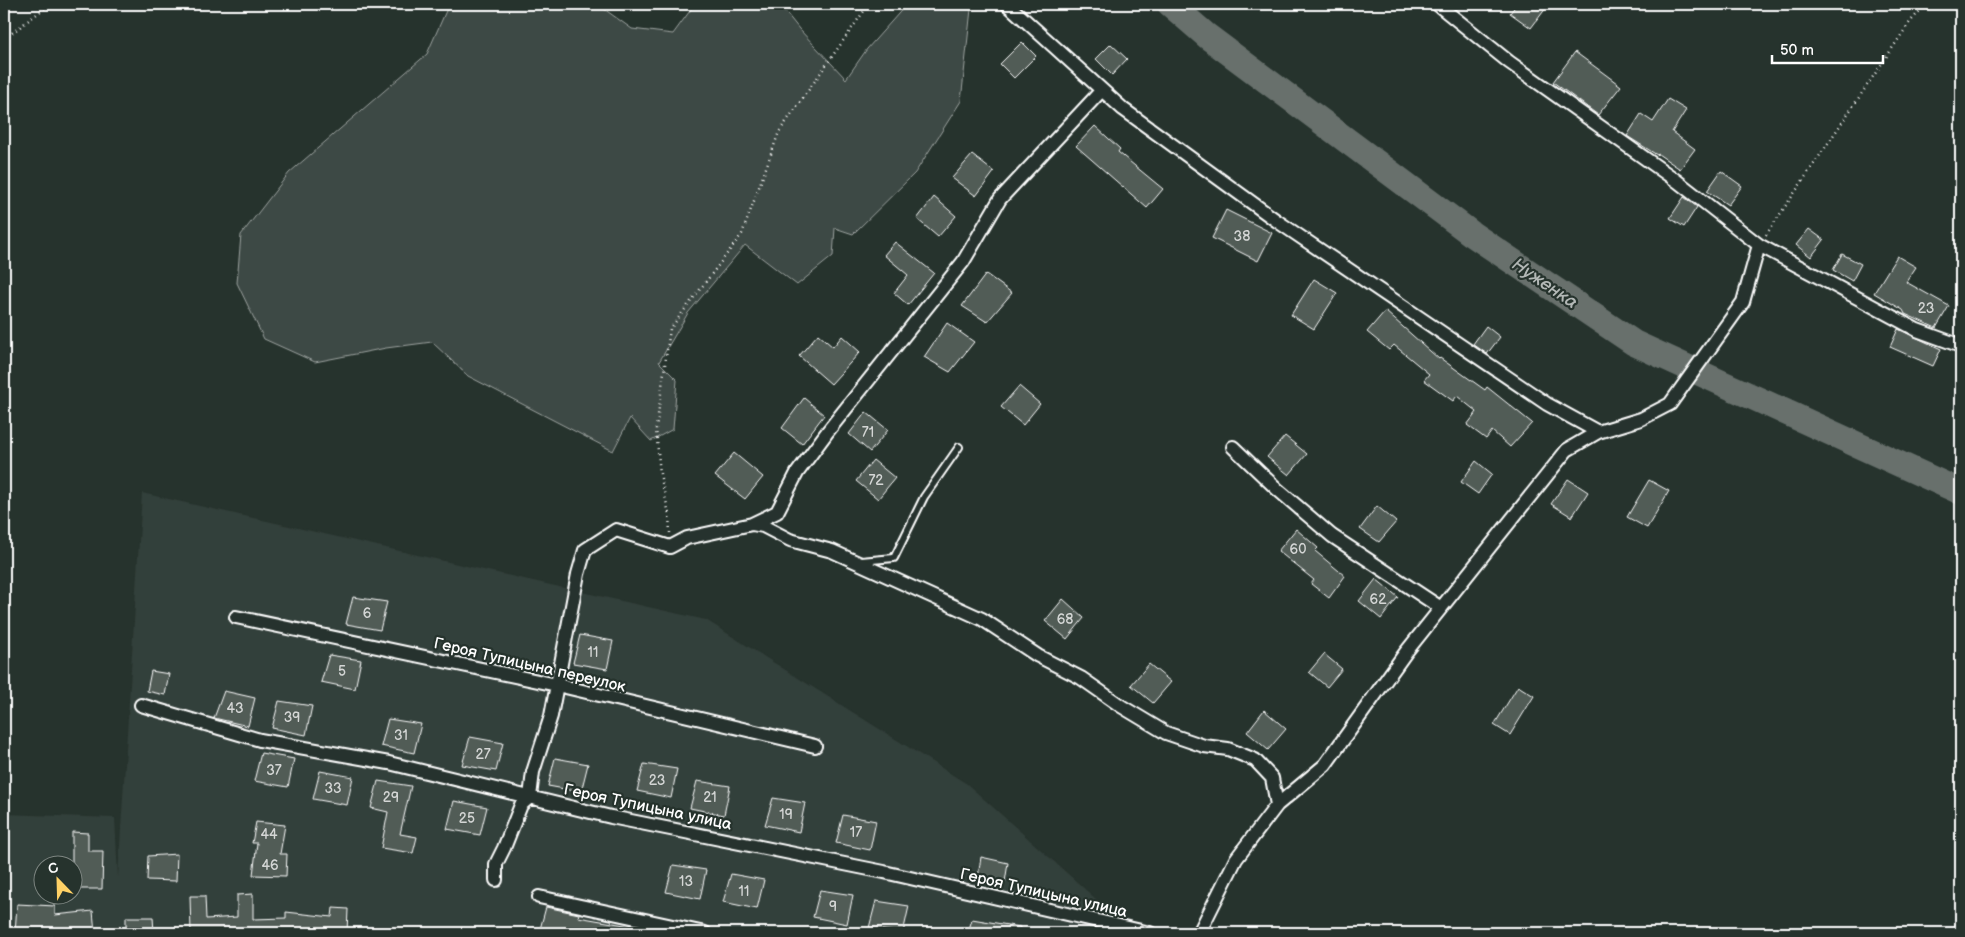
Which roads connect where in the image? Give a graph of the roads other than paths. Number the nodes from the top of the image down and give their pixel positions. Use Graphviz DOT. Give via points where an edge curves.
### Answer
graph roads {
  1 [pos="1007,4"];
  2 [pos="1437,4"];
  3 [pos="1101,91"];
  4 [pos="1759,244"];
  5 [pos="1961,346"];
  6 [pos="1598,432"];
  7 [pos="959,447"];
  8 [pos="1233,447"];
  9 [pos="752,524"];
  10 [pos="858,562"];
  11 [pos="1441,608"];
  12 [pos="236,617"];
  13 [pos="557,685"];
  14 [pos="141,705"];
  15 [pos="815,746"];
  16 [pos="530,797"];
  17 [pos="1277,805"];
  18 [pos="496,880"];
  19 [pos="539,897"];
  20 [pos="705,933"];
  21 [pos="1150,933"];
  22 [pos="1199,933"];
  1 -- 3 [label="street"];
  2 -- 4 [label="street" via="1509,62"];
  3 -- 6 [label="street" via="1277,221 1547,404"];
  3 -- 9 [label="street" via="1000,199 963,262 828,431 797,473 777,512"];
  4 -- 5 [label="street" via="1917,330"];
  4 -- 6 [label="street" via="1743,302 1670,404 1641,419"];
  6 -- 11 [label="street" via="1567,450"];
  7 -- 10 [label="lane" via="924,497 894,558"];
  8 -- 11 [label="street" via="1332,536"];
  9 -- 10 [label="street"];
  9 -- 13 [label="street" via="687,538 670,547 616,530 585,550"];
  10 -- 17 [label="street" via="982,619 1166,733 1204,746 1228,749 1255,760 1272,778"];
  11 -- 17 [label="street" via="1325,764"];
  12 -- 13 [label="street, Героя Тупицына переулок"];
  13 -- 15 [label="street, Героя Тупицына переулок"];
  13 -- 16 [label="street" via="533,772"];
  14 -- 16 [label="street, Героя Тупицына улица" via="260,740 390,763"];
  16 -- 18 [label="street" via="521,805 496,864"];
  16 -- 21 [label="street, Героя Тупицына улица" via="611,817 884,872"];
  17 -- 22 [label="street" via="1236,859"];
  19 -- 20 [label="street"];
}
